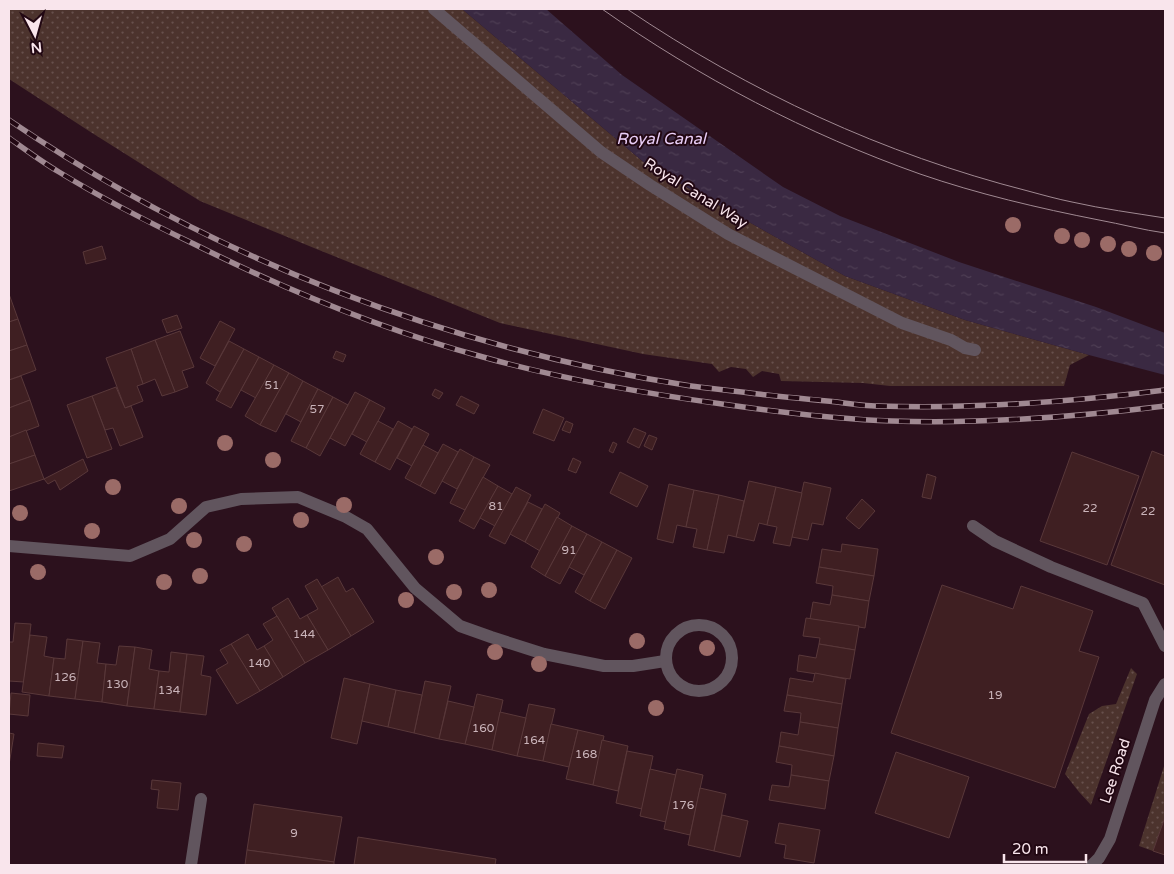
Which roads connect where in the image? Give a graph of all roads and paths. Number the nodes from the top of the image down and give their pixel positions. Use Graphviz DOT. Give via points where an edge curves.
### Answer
graph roads {
  1 [pos="434,9"];
  2 [pos="975,350"];
  3 [pos="973,526"];
  4 [pos="9,546"];
  5 [pos="1165,646"];
  6 [pos="665,661"];
  7 [pos="1165,684"];
  8 [pos="201,798"];
  9 [pos="191,865"];
  10 [pos="1092,865"];
  1 -- 2 [label="street, Royal Canal Way" via="601,152 650,185 728,234 902,323"];
  3 -- 5 [label="street" via="995,541 1050,567 1143,604"];
  4 -- 6 [label="street" via="130,556 170,539 206,507 241,499 298,497 366,529 415,588 460,626 544,654 604,666"];
  6 -- 6 [label="street" via="670,640 688,626 698,624 709,626 727,640 732,661 724,681 704,691 683,688 674,681"];
  7 -- 10 [label="street, Lee Road" via="1155,700 1110,839"];
  8 -- 9 [label="street"];
}
